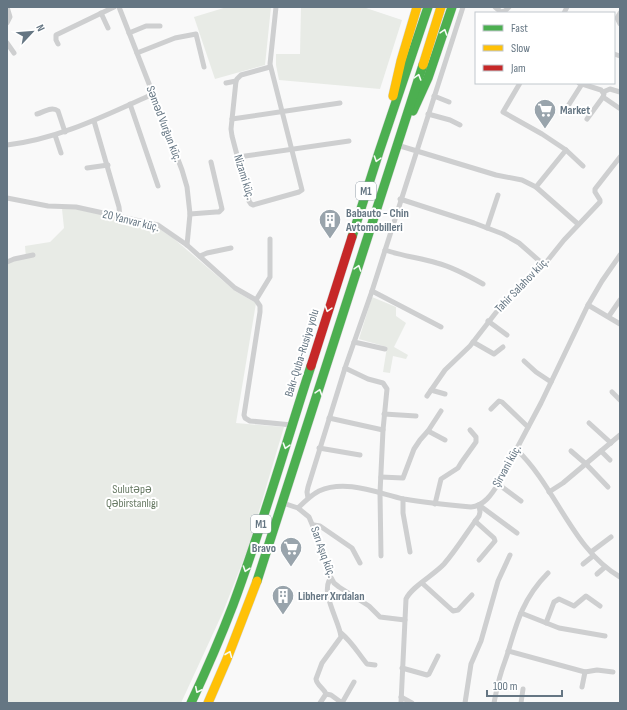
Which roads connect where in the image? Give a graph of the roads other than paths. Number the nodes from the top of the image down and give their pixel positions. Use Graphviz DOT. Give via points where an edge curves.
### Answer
graph roads {
  1 [pos="114,7"];
  2 [pos="118,7"];
  3 [pos="276,7"];
  4 [pos="417,7"];
  5 [pos="428,7"];
  6 [pos="441,7"];
  7 [pos="452,7"];
  8 [pos="463,7"];
  9 [pos="495,7"];
  10 [pos="509,7"];
  11 [pos="7,8"];
  12 [pos="101,13"];
  13 [pos="620,13"];
  14 [pos="7,23"];
  15 [pos="620,24"];
  16 [pos="160,26"];
  17 [pos="108,28"];
  18 [pos="129,33"];
  19 [pos="7,43"];
  20 [pos="58,44"];
  21 [pos="14,53"];
  22 [pos="137,53"];
  23 [pos="204,67"];
  24 [pos="270,67"];
  25 [pos="236,81"];
  26 [pos="226,83"];
  27 [pos="519,84"];
  28 [pos="579,84"];
  29 [pos="582,84"];
  30 [pos="620,92"];
  31 [pos="153,94"];
  32 [pos="603,94"];
  33 [pos="434,96"];
  34 [pos="450,102"];
  35 [pos="340,103"];
  36 [pos="130,104"];
  37 [pos="568,106"];
  38 [pos="619,108"];
  39 [pos="282,111"];
  40 [pos="37,114"];
  41 [pos="428,114"];
  42 [pos="232,119"];
  43 [pos="588,119"];
  44 [pos="94,121"];
  45 [pos="460,125"];
  46 [pos="65,132"];
  47 [pos="56,135"];
  48 [pos="383,140"];
  49 [pos="349,141"];
  50 [pos="7,145"];
  51 [pos="397,146"];
  52 [pos="291,149"];
  53 [pos="566,150"];
  54 [pos="416,151"];
  55 [pos="61,153"];
  56 [pos="238,157"];
  57 [pos="620,157"];
  58 [pos="211,162"];
  59 [pos="108,164"];
  60 [pos="582,166"];
  61 [pos="87,168"];
  62 [pos="158,186"];
  63 [pos="536,187"];
  64 [pos="498,195"];
  65 [pos="7,198"];
  66 [pos="400,199"];
  67 [pos="190,214"];
  68 [pos="120,217"];
  69 [pos="578,224"];
  70 [pos="487,228"];
  71 [pos="270,239"];
  72 [pos="188,245"];
  73 [pos="231,248"];
  74 [pos="385,250"];
  75 [pos="33,255"];
  76 [pos="620,255"];
  77 [pos="200,256"];
  78 [pos="7,262"];
  79 [pos="544,265"];
  80 [pos="483,284"];
  81 [pos="372,291"];
  82 [pos="256,300"];
  83 [pos="620,300"];
  84 [pos="588,305"];
  85 [pos="609,316"];
  86 [pos="488,322"];
  87 [pos="620,324"];
  88 [pos="441,327"];
  89 [pos="507,335"];
  90 [pos="354,342"];
  91 [pos="473,342"];
  92 [pos="503,347"];
  93 [pos="385,349"];
  94 [pos="524,361"];
  95 [pos="345,368"];
  96 [pos="551,382"];
  97 [pos="431,390"];
  98 [pos="612,392"];
  99 [pos="445,394"];
  100 [pos="427,396"];
  101 [pos="620,400"];
  102 [pos="491,409"];
  103 [pos="441,411"];
  104 [pos="384,414"];
  105 [pos="416,416"];
  106 [pos="329,418"];
  107 [pos="588,424"];
  108 [pos="292,425"];
  109 [pos="528,427"];
  110 [pos="383,430"];
  111 [pos="470,430"];
  112 [pos="428,431"];
  113 [pos="620,435"];
  114 [pos="445,440"];
  115 [pos="611,443"];
  116 [pos="320,448"];
  117 [pos="517,450"];
  118 [pos="571,451"];
  119 [pos="601,451"];
  120 [pos="360,455"];
  121 [pos="610,460"];
  122 [pos="586,464"];
  123 [pos="381,477"];
  124 [pos="498,484"];
  125 [pos="608,487"];
  126 [pos="549,492"];
  127 [pos="380,493"];
  128 [pos="308,498"];
  129 [pos="403,498"];
  130 [pos="521,501"];
  131 [pos="283,503"];
  132 [pos="435,504"];
  133 [pos="479,505"];
  134 [pos="298,508"];
  135 [pos="475,521"];
  136 [pos="314,526"];
  137 [pos="517,533"];
  138 [pos="611,537"];
  139 [pos="410,552"];
  140 [pos="592,554"];
  141 [pos="510,555"];
  142 [pos="381,556"];
  143 [pos="480,560"];
  144 [pos="360,563"];
  145 [pos="583,564"];
  146 [pos="605,567"];
  147 [pos="548,573"];
  148 [pos="597,574"];
  149 [pos="620,577"];
  150 [pos="331,578"];
  151 [pos="422,583"];
  152 [pos="472,595"];
  153 [pos="600,606"];
  154 [pos="521,613"];
  155 [pos="405,620"];
  156 [pos="546,623"];
  157 [pos="341,633"];
  158 [pos="605,636"];
  159 [pos="508,651"];
  160 [pos="438,656"];
  161 [pos="376,665"];
  162 [pos="402,668"];
  163 [pos="585,672"];
  164 [pos="613,672"];
  165 [pos="354,682"];
  166 [pos="582,687"];
  167 [pos="523,689"];
  168 [pos="326,694"];
  169 [pos="401,700"];
  170 [pos="191,703"];
  171 [pos="208,703"];
  172 [pos="320,703"];
  173 [pos="342,703"];
  174 [pos="412,703"];
  175 [pos="465,703"];
  176 [pos="494,703"];
  177 [pos="521,703"];
  1 -- 12 [label="street"];
  2 -- 18 [label="street, Səməd Vurğun küç."];
  3 -- 24 [label="street, Nizami küç."];
  4 -- 48 [label="highway" via="401,61"];
  5 -- 48 [label="highway, Bakı-Quba-Rusiya yolu / M1"];
  51 -- 6 [label="highway, M1, one-way"];
  51 -- 7 [label="highway, one-way" via="425,84"];
  8 -- 33 [label="street"];
  9 -- 10 [label="street" via="501,12"];
  11 -- 14 [label="street" via="10,17"];
  12 -- 17 [label="street"];
  12 -- 20 [label="street" via="56,35"];
  13 -- 15 [label="street" via="617,18"];
  16 -- 18 [label="street" via="146,26"];
  18 -- 22 [label="street, Səməd Vurğun küç."];
  19 -- 21 [label="street"];
  22 -- 23 [label="street" via="180,36 196,34"];
  22 -- 31 [label="street, Səməd Vurğun küç."];
  24 -- 25 [label="street" via="241,75"];
  24 -- 39 [label="street, Nizami küç."];
  25 -- 26 [label="street"];
  25 -- 42 [label="street, Nizami küç."];
  27 -- 53 [label="street" via="503,112"];
  28 -- 37 [label="street"];
  29 -- 32 [label="street"];
  30 -- 32 [label="street" via="610,89"];
  31 -- 36 [label="street"];
  31 -- 67 [label="street, Səməd Vurğun küç." via="182,170 189,196"];
  32 -- 38 [label="street"];
  32 -- 43 [label="street"];
  33 -- 34 [label="street"];
  33 -- 41 [label="street"];
  35 -- 39 [label="street"];
  36 -- 44 [label="street"];
  36 -- 62 [label="street"];
  39 -- 42 [label="street"];
  39 -- 52 [label="street, Nizami küç."];
  40 -- 46 [label="street" via="56,109"];
  41 -- 45 [label="street"];
  41 -- 54 [label="street"];
  42 -- 56 [label="street, Nizami küç." via="232,136"];
  44 -- 46 [label="street"];
  44 -- 59 [label="street"];
  46 -- 47 [label="street"];
  47 -- 50 [label="street"];
  47 -- 55 [label="street"];
  48 -- 108 [label="highway, Bakı-Quba-Rusiya yolu / M1, one-way"];
  49 -- 52 [label="street"];
  51 -- 54 [label="street"];
  131 -- 51 [label="highway, M1, one-way"];
  52 -- 56 [label="street"];
  52 -- 56 [label="street, Nizami küç." via="302,190 253,205 249,201"];
  53 -- 60 [label="street"];
  53 -- 63 [label="street"];
  54 -- 63 [label="street" via="496,175 522,180"];
  54 -- 66 [label="street"];
  57 -- 69 [label="street, Tahir Salahov küç." via="595,189 600,202"];
  58 -- 67 [label="street" via="222,209 219,212"];
  59 -- 61 [label="street"];
  59 -- 68 [label="street"];
  63 -- 69 [label="street"];
  64 -- 70 [label="street"];
  65 -- 68 [label="street, 20 Yanvar küç." via="48,206 76,207"];
  66 -- 70 [label="street"];
  66 -- 74 [label="street"];
  67 -- 72 [label="street, Səməd Vurğun küç."];
  68 -- 72 [label="street, 20 Yanvar küç." via="158,226"];
  69 -- 79 [label="street, Tahir Salahov küç."];
  70 -- 79 [label="street" via="519,242"];
  71 -- 82 [label="street" via="270,277"];
  72 -- 77 [label="street, 20 Yanvar küç."];
  73 -- 77 [label="street"];
  74 -- 80 [label="street" via="439,263"];
  74 -- 81 [label="street"];
  75 -- 78 [label="street"];
  76 -- 84 [label="street, Şirvani küç."];
  77 -- 82 [label="street, 20 Yanvar küç." via="228,283"];
  79 -- 86 [label="street, Tahir Salahov küç." via="508,297"];
  81 -- 88 [label="street"];
  81 -- 90 [label="street"];
  82 -- 108 [label="street" via="261,310 245,418 250,421"];
  83 -- 85 [label="street"];
  84 -- 85 [label="street"];
  84 -- 96 [label="street, Şirvani küç."];
  85 -- 87 [label="street"];
  86 -- 89 [label="street"];
  86 -- 91 [label="street, Tahir Salahov küç."];
  90 -- 93 [label="street"];
  90 -- 95 [label="street"];
  91 -- 92 [label="street" via="491,354"];
  91 -- 97 [label="street, Tahir Salahov küç." via="445,370"];
  94 -- 96 [label="street"];
  95 -- 104 [label="street" via="386,386 388,392"];
  95 -- 106 [label="street"];
  96 -- 109 [label="street, Şirvani küç."];
  97 -- 99 [label="street"];
  97 -- 100 [label="street, Tahir Salahov küç."];
  98 -- 101 [label="street"];
  102 -- 109 [label="street" via="499,401 502,402"];
  103 -- 112 [label="street"];
  104 -- 105 [label="street"];
  104 -- 110 [label="street"];
  106 -- 110 [label="street"];
  106 -- 116 [label="street"];
  107 -- 115 [label="street"];
  108 -- 170 [label="highway, Bakı-Quba-Rusiya yolu / M1, one-way" via="233,605"];
  109 -- 117 [label="street, Şirvani küç."];
  110 -- 123 [label="street"];
  111 -- 132 [label="street" via="476,437 476,442 458,468 441,479"];
  112 -- 114 [label="street"];
  112 -- 123 [label="street" via="414,449 403,478"];
  113 -- 115 [label="street"];
  115 -- 119 [label="street"];
  116 -- 120 [label="street"];
  116 -- 128 [label="street" via="308,487"];
  117 -- 124 [label="street, Şirvani küç."];
  117 -- 126 [label="street" via="535,469"];
  118 -- 122 [label="street"];
  119 -- 121 [label="street"];
  119 -- 122 [label="street"];
  122 -- 125 [label="street"];
  122 -- 126 [label="street"];
  123 -- 127 [label="street"];
  124 -- 130 [label="street"];
  124 -- 133 [label="street, Şirvani küç." via="492,494"];
  126 -- 140 [label="street"];
  127 -- 128 [label="street" via="344,487 324,489"];
  127 -- 129 [label="street"];
  127 -- 142 [label="street"];
  128 -- 134 [label="street"];
  129 -- 132 [label="street"];
  129 -- 139 [label="street"];
  131 -- 134 [label="street, Sarı Aşıq küç."];
  171 -- 131 [label="highway, M1, one-way" via="246,611"];
  132 -- 133 [label="street" via="471,507"];
  133 -- 135 [label="street" via="480,514"];
  133 -- 137 [label="street"];
  134 -- 136 [label="street, Sarı Aşıq küç." via="309,517"];
  135 -- 143 [label="street" via="495,541"];
  135 -- 151 [label="street" via="444,565"];
  136 -- 144 [label="street" via="320,526 352,548"];
  136 -- 150 [label="street, Sarı Aşıq küç."];
  138 -- 140 [label="street"];
  140 -- 145 [label="street"];
  140 -- 146 [label="street"];
  141 -- 175 [label="street" via="498,581 481,641 471,664"];
  146 -- 148 [label="street"];
  146 -- 149 [label="street"];
  147 -- 154 [label="street" via="530,594"];
  150 -- 155 [label="street, Sarı Aşıq küç." via="339,587 370,606 380,617"];
  150 -- 157 [label="street" via="327,587 333,614"];
  151 -- 152 [label="street" via="453,611 458,610"];
  151 -- 155 [label="street" via="407,596"];
  153 -- 156 [label="street" via="586,596 574,606 557,600"];
  154 -- 156 [label="street"];
  154 -- 159 [label="street" via="514,627"];
  155 -- 162 [label="street"];
  156 -- 158 [label="street" via="559,628"];
  157 -- 161 [label="street" via="367,664"];
  157 -- 168 [label="street" via="316,675 317,683"];
  159 -- 163 [label="street"];
  159 -- 176 [label="street"];
  160 -- 162 [label="street" via="427,675"];
  162 -- 169 [label="street"];
  163 -- 164 [label="street"];
  163 -- 166 [label="street"];
  165 -- 173 [label="street"];
  167 -- 177 [label="street"];
  168 -- 172 [label="street"];
  168 -- 173 [label="street"];
  169 -- 174 [label="street"];
}
